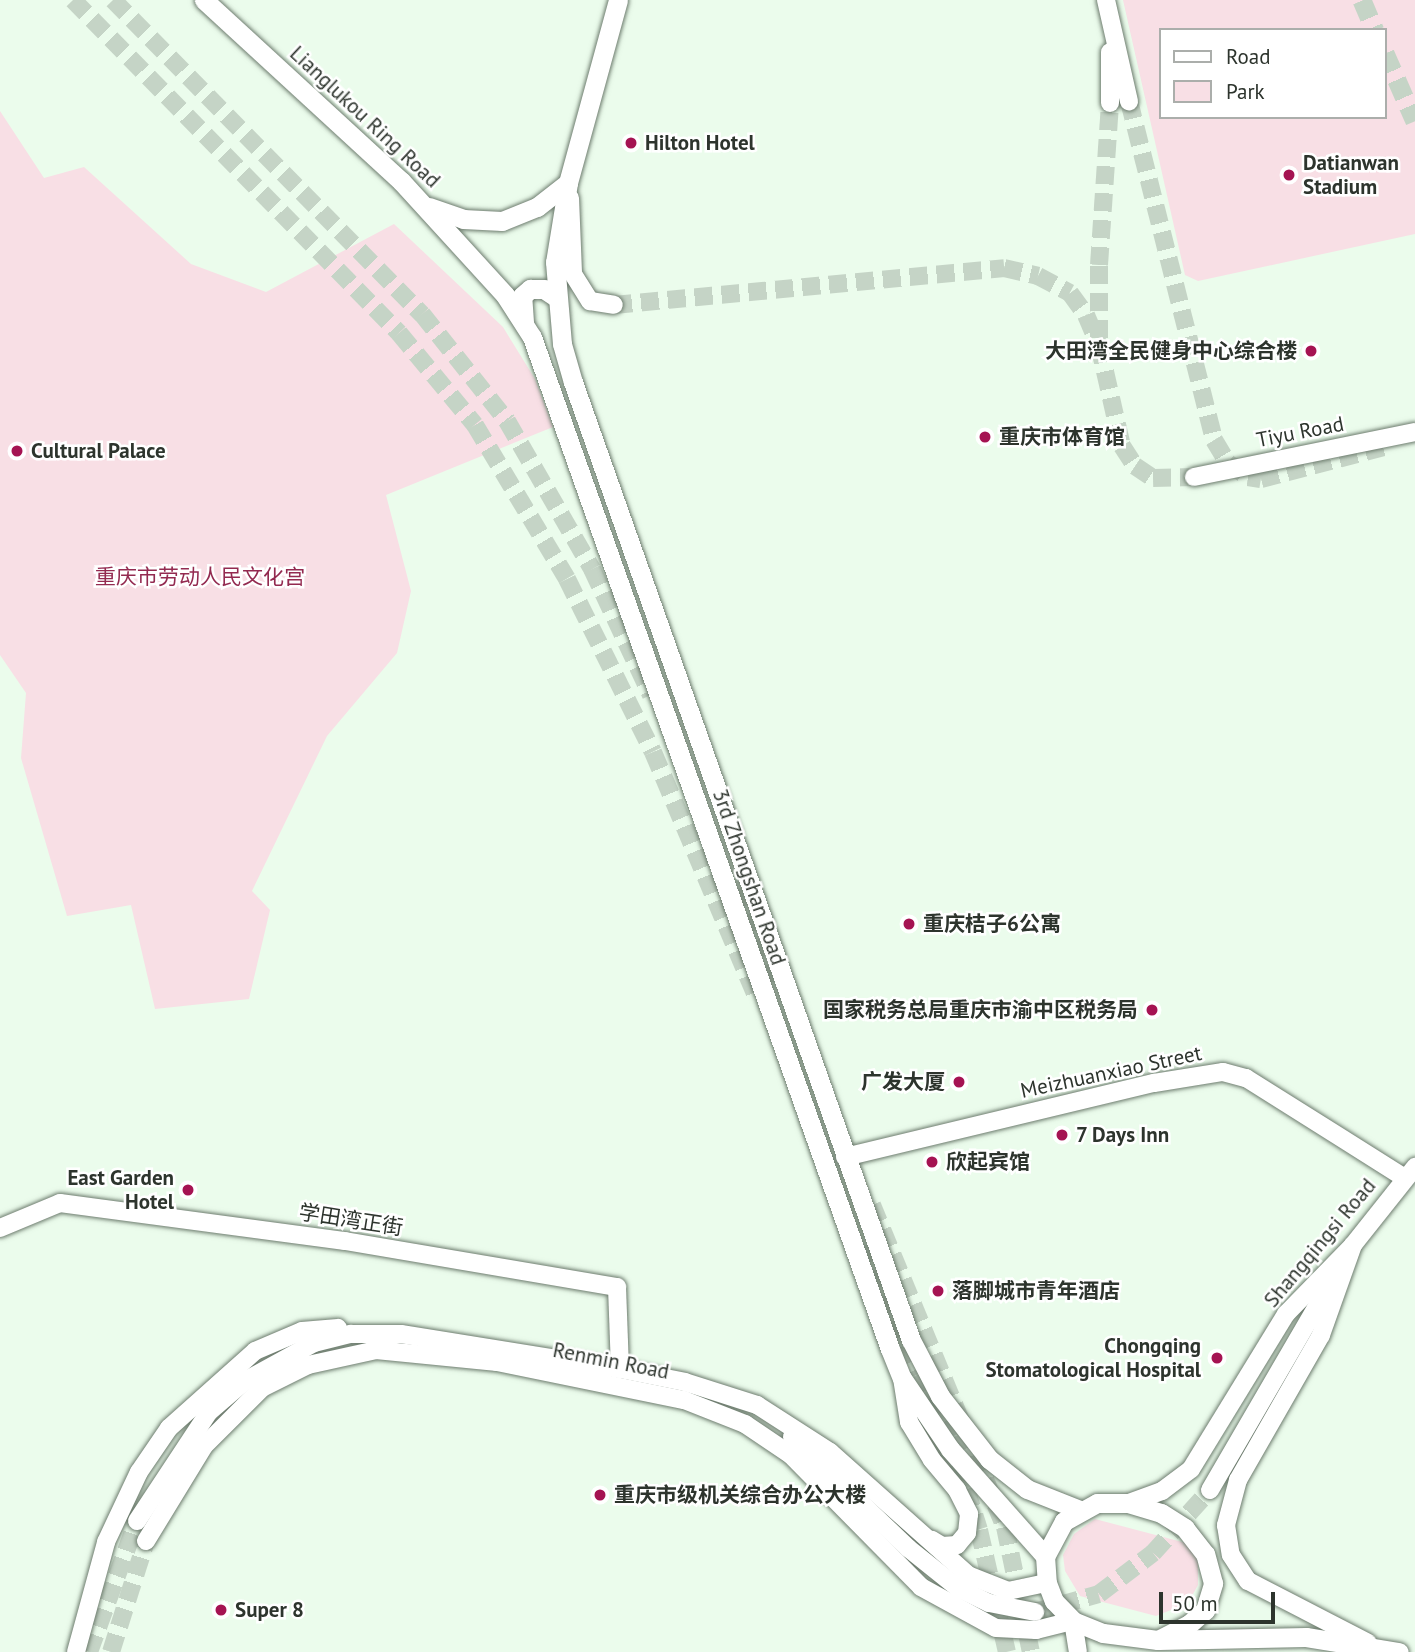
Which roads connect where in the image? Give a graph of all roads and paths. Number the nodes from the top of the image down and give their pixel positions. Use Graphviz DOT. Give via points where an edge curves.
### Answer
graph roads {
  1 [pos="204,0"];
  2 [pos="618,0"];
  3 [pos="1106,0"];
  4 [pos="1129,101"];
  5 [pos="1110,103"];
  6 [pos="568,183"];
  7 [pos="424,205"];
  8 [pos="556,297"];
  9 [pos="614,305"];
  10 [pos="524,323"];
  11 [pos="1415,432"];
  12 [pos="1194,477"];
  13 [pos="845,1157"];
  14 [pos="1409,1172"];
  15 [pos="0,1228"];
  16 [pos="1353,1245"];
  17 [pos="455,1340"];
  18 [pos="620,1369"];
  19 [pos="902,1378"];
  20 [pos="722,1392"];
  21 [pos="1210,1490"];
  22 [pos="1129,1503"];
  23 [pos="1080,1510"];
  24 [pos="138,1521"];
  25 [pos="921,1535"];
  26 [pos="146,1541"];
  27 [pos="1045,1556"];
  28 [pos="1047,1583"];
  29 [pos="1035,1612"];
  30 [pos="1073,1621"];
  31 [pos="1373,1645"];
  32 [pos="1151,1646"];
  33 [pos="76,1652"];
  34 [pos="1078,1652"];
  35 [pos="1399,1652"];
  1 -- 7 [label="main road, Lianglukou Ring Road"];
  2 -- 6 [label="main road"];
  3 -- 4 [label="main road"];
  3 -- 5 [label="main road"];
  6 -- 7 [label="main road, Lianglukou Ring Road" via="537,207 502,221 463,219"];
  6 -- 8 [label="main road, 3rd Zhongshan Road" via="555,262"];
  6 -- 9 [label="main road" via="573,274 590,301"];
  7 -- 10 [label="main road, 3rd Zhongshan Road"];
  8 -- 10 [label="main road" via="544,289 530,289 522,296 520,307"];
  8 -- 13 [label="main road, 3rd Zhongshan Road" via="573,382"];
  10 -- 19 [label="main road, 3rd Zhongshan Road" via="544,361"];
  11 -- 12 [label="main road, Tiyu Road"];
  13 -- 14 [label="main road, Meizhuanxiao Street" via="1154,1083 1223,1072 1246,1078"];
  13 -- 23 [label="main road, 3rd Zhongshan Road" via="901,1315 940,1396 967,1437 1011,1479"];
  14 -- 16 [label="main road, Shangqingsi Road"];
  15 -- 18 [label="main road, 学田湾正街" via="60,1203 345,1241 617,1287"];
  16 -- 21 [label="main road"];
  16 -- 22 [label="main road, Shangqingsi Road" via="1286,1314 1191,1469 1162,1491"];
  16 -- 31 [label="main road" via="1321,1335 1238,1480 1226,1525 1231,1555 1248,1581 1304,1614"];
  17 -- 18 [label="main road, Renmin Road"];
  17 -- 24 [label="main road, Renmin Road" via="351,1334 313,1343 245,1381 209,1412"];
  17 -- 33 [label="main road" via="347,1327 302,1331 254,1351 169,1428 139,1472 106,1542"];
  18 -- 20 [label="main road, Renmin Road"];
  19 -- 25 [label="main road" via="909,1422 957,1490 968,1514 967,1533 957,1545 942,1546"];
  19 -- 27 [label="main road, 3rd Zhongshan Road" via="970,1474"];
  20 -- 25 [label="main road, Renmin Road" via="757,1405 807,1434"];
  20 -- 29 [label="main road" via="801,1443 908,1548 958,1588 989,1603"];
  22 -- 23 [label="main road" via="1097,1503"];
  22 -- 32 [label="main road" via="1161,1513 1185,1528 1205,1553 1213,1583 1205,1610"];
  23 -- 27 [label="main road" via="1064,1521"];
  25 -- 28 [label="main road, Renmin Road" via="968,1575 995,1588 1023,1590"];
  26 -- 30 [label="main road, Renmin Road" via="204,1446 262,1388 309,1365 376,1350 410,1352 497,1362 631,1387 715,1411 745,1424 791,1455 921,1587 957,1610 996,1628 1036,1630"];
  27 -- 28 [label="main road"];
  28 -- 30 [label="main road" via="1054,1601"];
  30 -- 32 [label="main road"];
  30 -- 34 [label="main road"];
  31 -- 32 [label="main road" via="1271,1635"];
  31 -- 35 [label="main road"];
}
